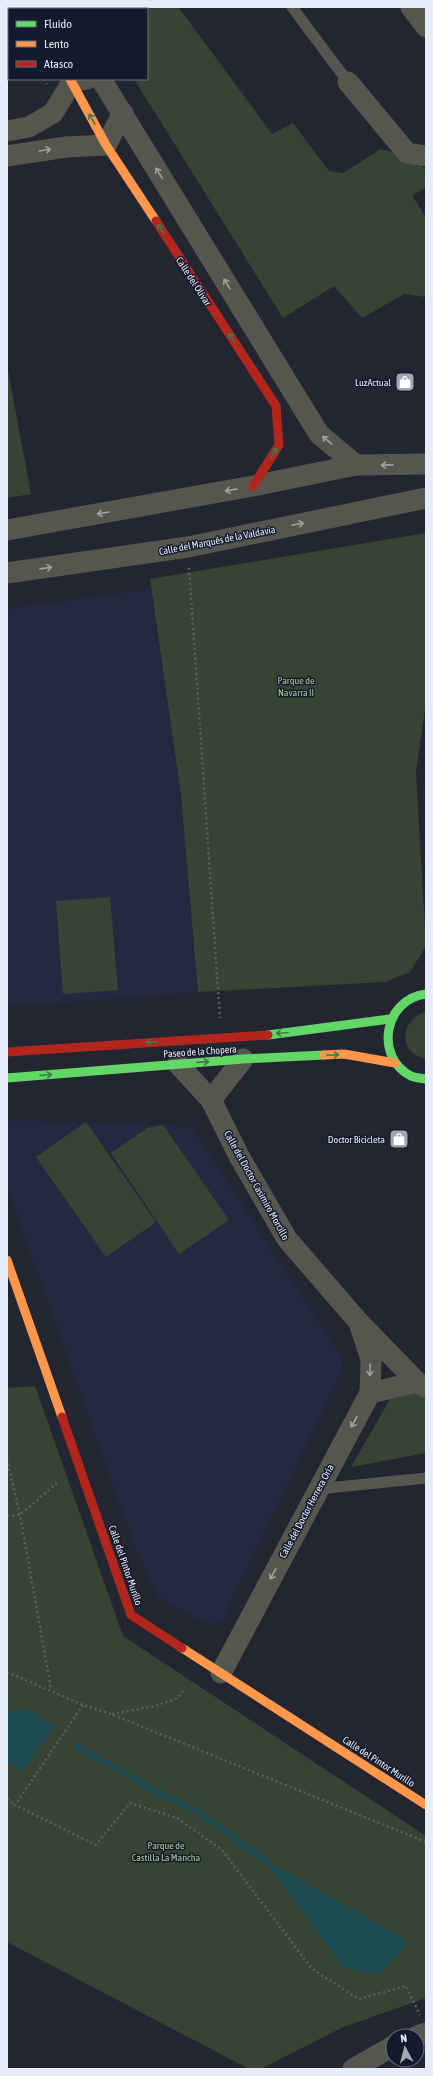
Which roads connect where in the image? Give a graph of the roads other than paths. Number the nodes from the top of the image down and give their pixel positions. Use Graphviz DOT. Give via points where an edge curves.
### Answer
graph roads {
  1 [pos="292,7"];
  2 [pos="411,7"];
  3 [pos="426,27"];
  4 [pos="76,80"];
  5 [pos="102,80"];
  6 [pos="348,82"];
  7 [pos="123,113"];
  8 [pos="7,131"];
  9 [pos="106,145"];
  10 [pos="7,156"];
  11 [pos="426,156"];
  12 [pos="426,464"];
  13 [pos="356,465"];
  14 [pos="252,486"];
  15 [pos="426,498"];
  16 [pos="7,530"];
  17 [pos="7,573"];
  18 [pos="425,992"];
  19 [pos="390,1020"];
  20 [pos="7,1052"];
  21 [pos="243,1059"];
  22 [pos="395,1063"];
  23 [pos="178,1064"];
  24 [pos="7,1078"];
  25 [pos="426,1079"];
  26 [pos="211,1100"];
  27 [pos="7,1260"];
  28 [pos="358,1320"];
  29 [pos="421,1385"];
  30 [pos="370,1394"];
  31 [pos="426,1478"];
  32 [pos="317,1489"];
  33 [pos="221,1673"];
  34 [pos="426,1805"];
  35 [pos="385,2051"];
  36 [pos="353,2069"];
  1 -- 6 [label="lane"];
  2 -- 3 [label="street"];
  4 -- 8 [label="street" via="53,113 29,127"];
  9 -- 4 [label="street, Calle del Olivar, one-way"];
  5 -- 7 [label="street"];
  6 -- 11 [label="street" via="407,152"];
  7 -- 9 [label="street"];
  13 -- 7 [label="street, one-way" via="318,434"];
  10 -- 9 [label="street, one-way" via="66,147"];
  14 -- 9 [label="street, Calle del Olivar, one-way" via="279,445 276,406"];
  12 -- 13 [label="street, one-way"];
  13 -- 14 [label="street"];
  14 -- 16 [label="street, one-way"];
  17 -- 15 [label="street, Calle del Marqués de la Valdavia, one-way" via="188,547"];
  18 -- 19 [label="street" via="403,1002"];
  19 -- 20 [label="street, Paseo de la Chopera, one-way" via="344,1028"];
  19 -- 22 [label="street" via="386,1034 388,1049"];
  21 -- 22 [label="street, Paseo de la Chopera, one-way" via="344,1054"];
  23 -- 21 [label="street, Paseo de la Chopera, one-way"];
  21 -- 26 [label="street"];
  22 -- 25 [label="street" via="411,1076"];
  24 -- 23 [label="street, Paseo de la Chopera, one-way"];
  23 -- 26 [label="street, Calle del Doctor Casimiro Morcillo"];
  26 -- 28 [label="street, Calle del Doctor Casimiro Morcillo" via="239,1156 287,1240"];
  27 -- 33 [label="street, Calle del Pintor Murillo" via="131,1615"];
  28 -- 29 [label="street, Calle del Doctor Casimiro Morcillo"];
  28 -- 30 [label="street, Calle del Doctor Casimiro Morcillo, one-way" via="371,1359"];
  29 -- 30 [label="street"];
  30 -- 32 [label="street, Calle del Doctor Herrera Oria, one-way"];
  31 -- 32 [label="lane"];
  32 -- 33 [label="street, Calle del Doctor Herrera Oria, one-way"];
  33 -- 34 [label="street, Calle del Pintor Murillo"];
  35 -- 36 [label="street"];
}
